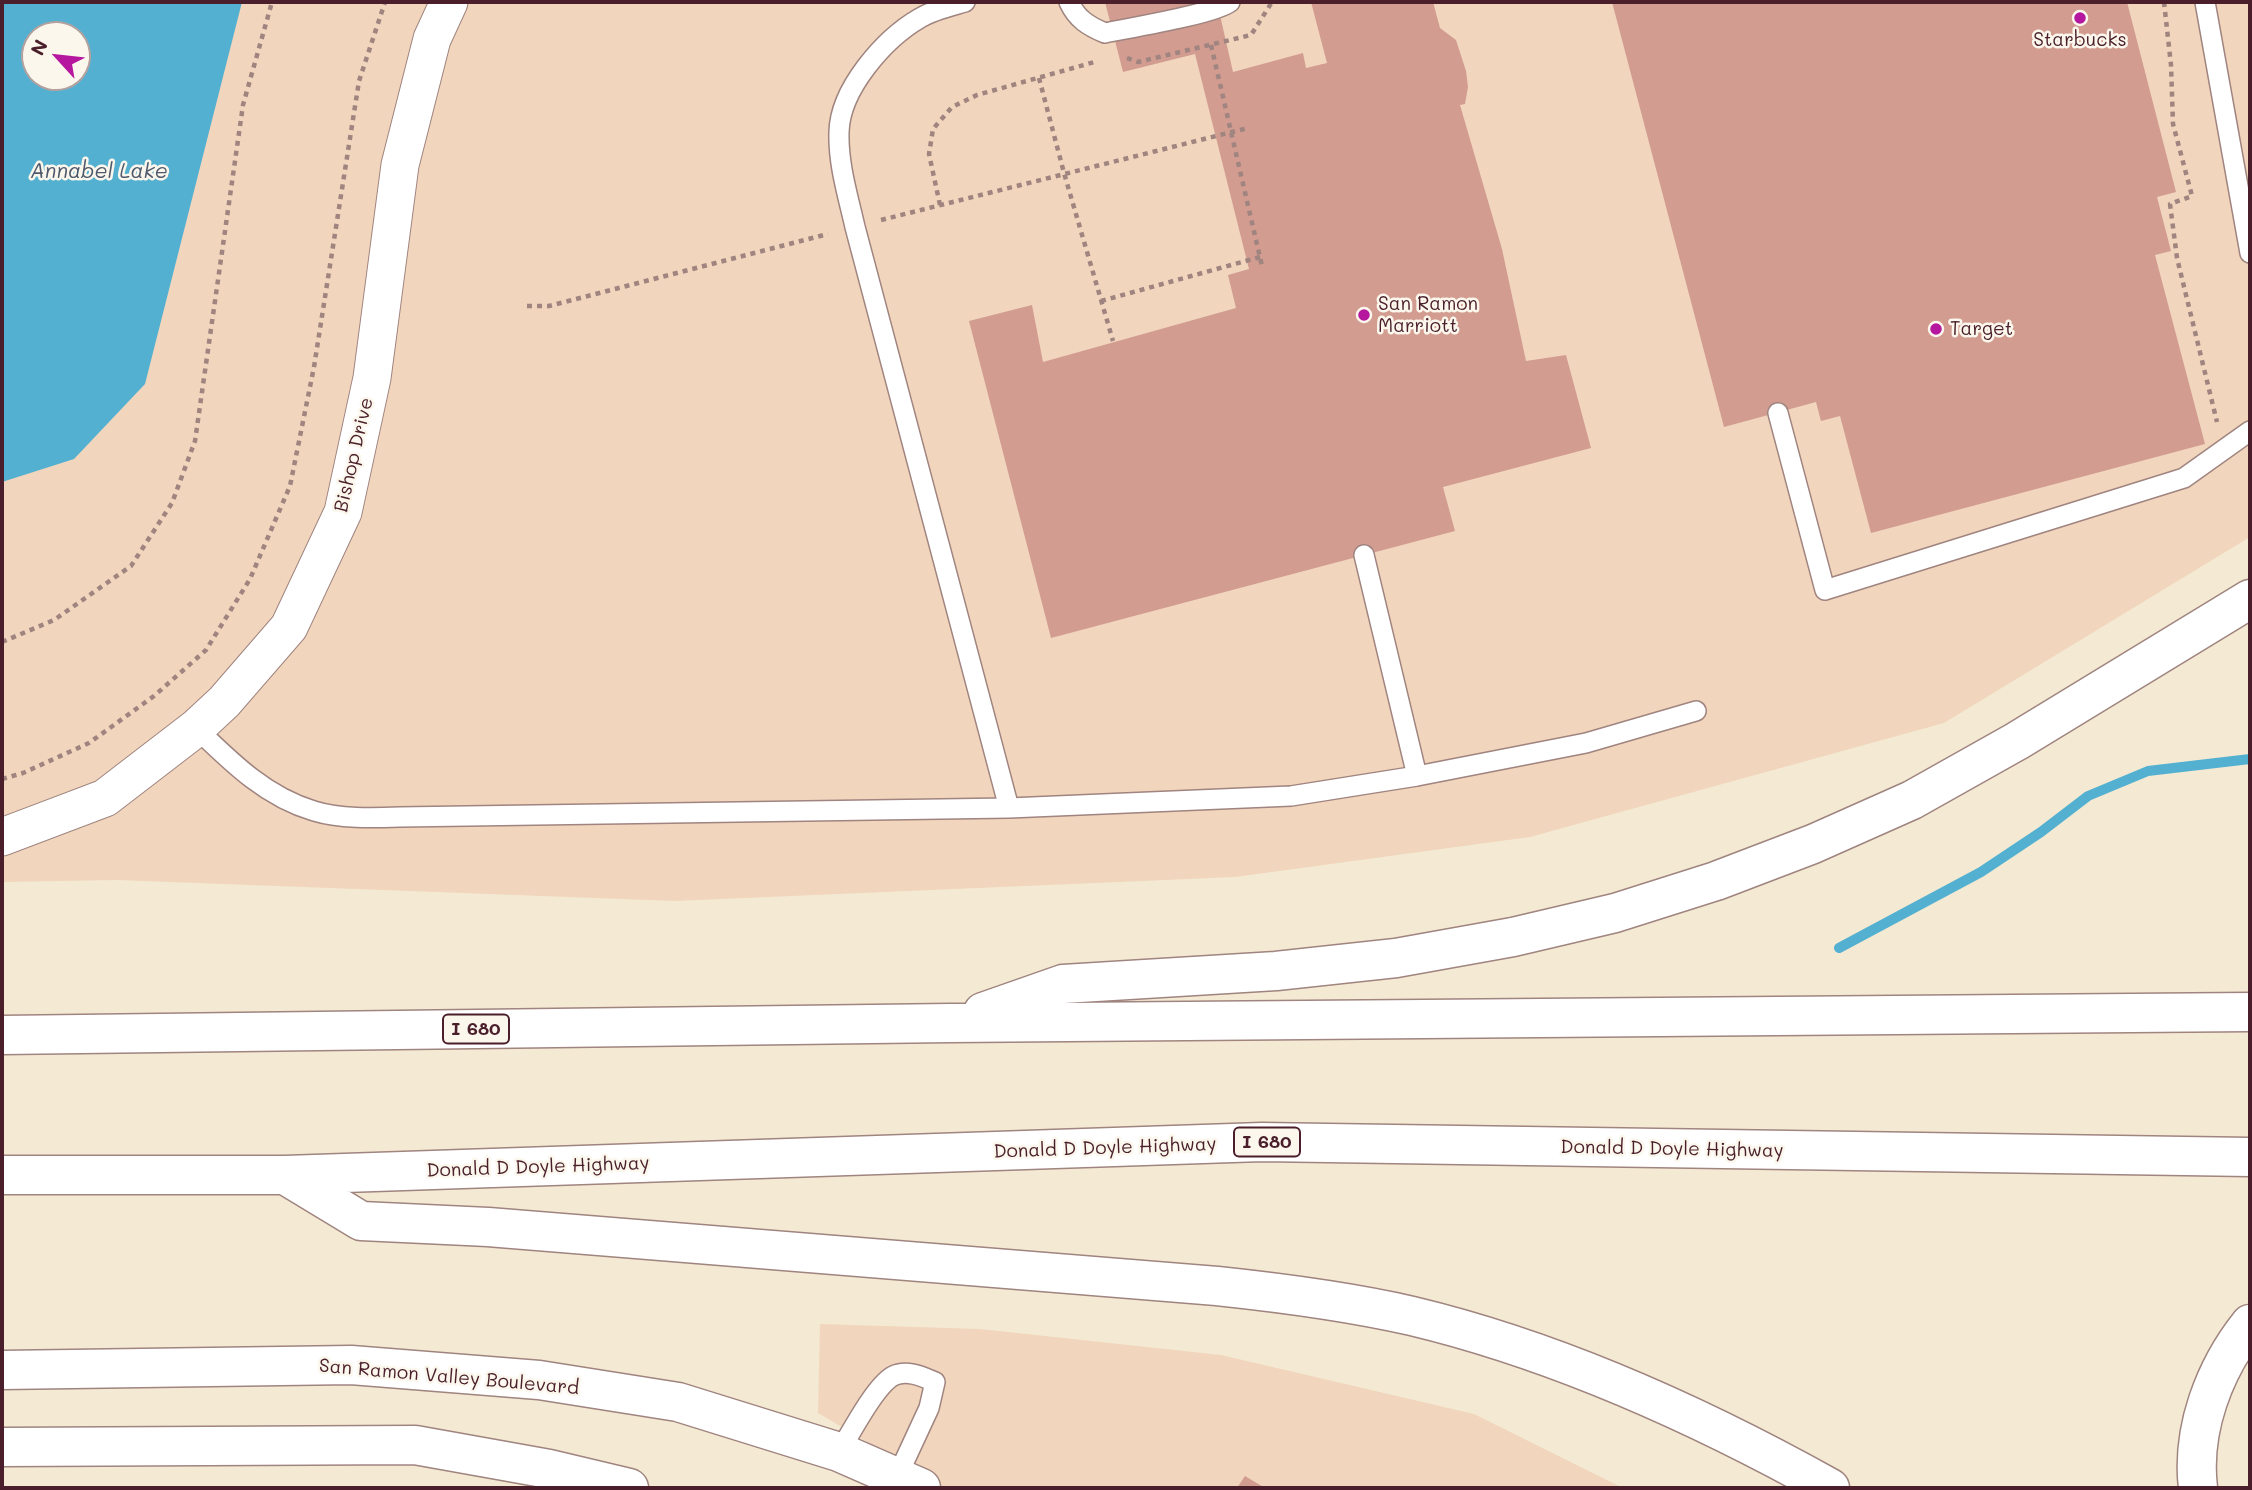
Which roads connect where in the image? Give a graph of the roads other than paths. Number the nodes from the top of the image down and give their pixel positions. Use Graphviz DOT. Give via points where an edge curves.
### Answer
graph roads {
  1 [pos="449,2"];
  2 [pos="965,2"];
  3 [pos="1069,2"];
  4 [pos="1230,2"];
  5 [pos="2205,2"];
  6 [pos="2250,253"];
  7 [pos="1777,413"];
  8 [pos="2250,431"];
  9 [pos="1364,555"];
  10 [pos="2250,599"];
  11 [pos="1696,711"];
  12 [pos="196,728"];
  13 [pos="1417,776"];
  14 [pos="1009,808"];
  15 [pos="2,837"];
  16 [pos="2250,1012"];
  17 [pos="951,1023"];
  18 [pos="2,1035"];
  19 [pos="2250,1157"];
  20 [pos="2,1175"];
  21 [pos="285,1175"];
  22 [pos="2250,1324"];
  23 [pos="2,1370"];
  24 [pos="2,1447"];
  25 [pos="839,1452"];
  26 [pos="909,1483"];
  27 [pos="629,1488"];
  28 [pos="1830,1488"];
  29 [pos="2198,1488"];
  1 -- 12 [label="street, Bishop Drive" via="432,39 400,165 372,378 343,512 289,627"];
  2 -- 14 [label="lane" via="921,17 894,38 864,69 843,111 839,131 855,227"];
  3 -- 4 [label="lane" via="1075,15 1105,33"];
  5 -- 6 [label="lane"];
  7 -- 8 [label="lane" via="1825,590 2183,478"];
  9 -- 13 [label="lane"];
  10 -- 17 [label="main road" via="1912,800 1716,881 1615,913 1513,937 1396,958 1276,971 1063,985"];
  11 -- 13 [label="lane" via="1586,743"];
  12 -- 14 [label="lane" via="241,772 285,800 316,812 364,818"];
  12 -- 15 [label="street, Bishop Drive" via="105,798"];
  13 -- 14 [label="lane" via="1291,796"];
  16 -- 17 [label="main road, I 680"];
  17 -- 18 [label="main road, I 680"];
  19 -- 21 [label="main road, Donald D Doyle Highway / I 680" via="1262,1142"];
  20 -- 21 [label="main road, Donald D Doyle Highway / I 680"];
  21 -- 28 [label="main road" via="360,1221 530,1230 1217,1286 1329,1299 1413,1316 1585,1371 1760,1449"];
  22 -- 29 [label="main road" via="2233,1345 2207,1400 2195,1466"];
  23 -- 25 [label="main road, San Ramon Valley Boulevard" via="351,1365 539,1380 678,1402"];
  24 -- 27 [label="main road" via="415,1445"];
  25 -- 26 [label="main road, San Ramon Valley Boulevard"];
  25 -- 26 [label="lane" via="873,1397 894,1376 914,1373 935,1382"];
}
